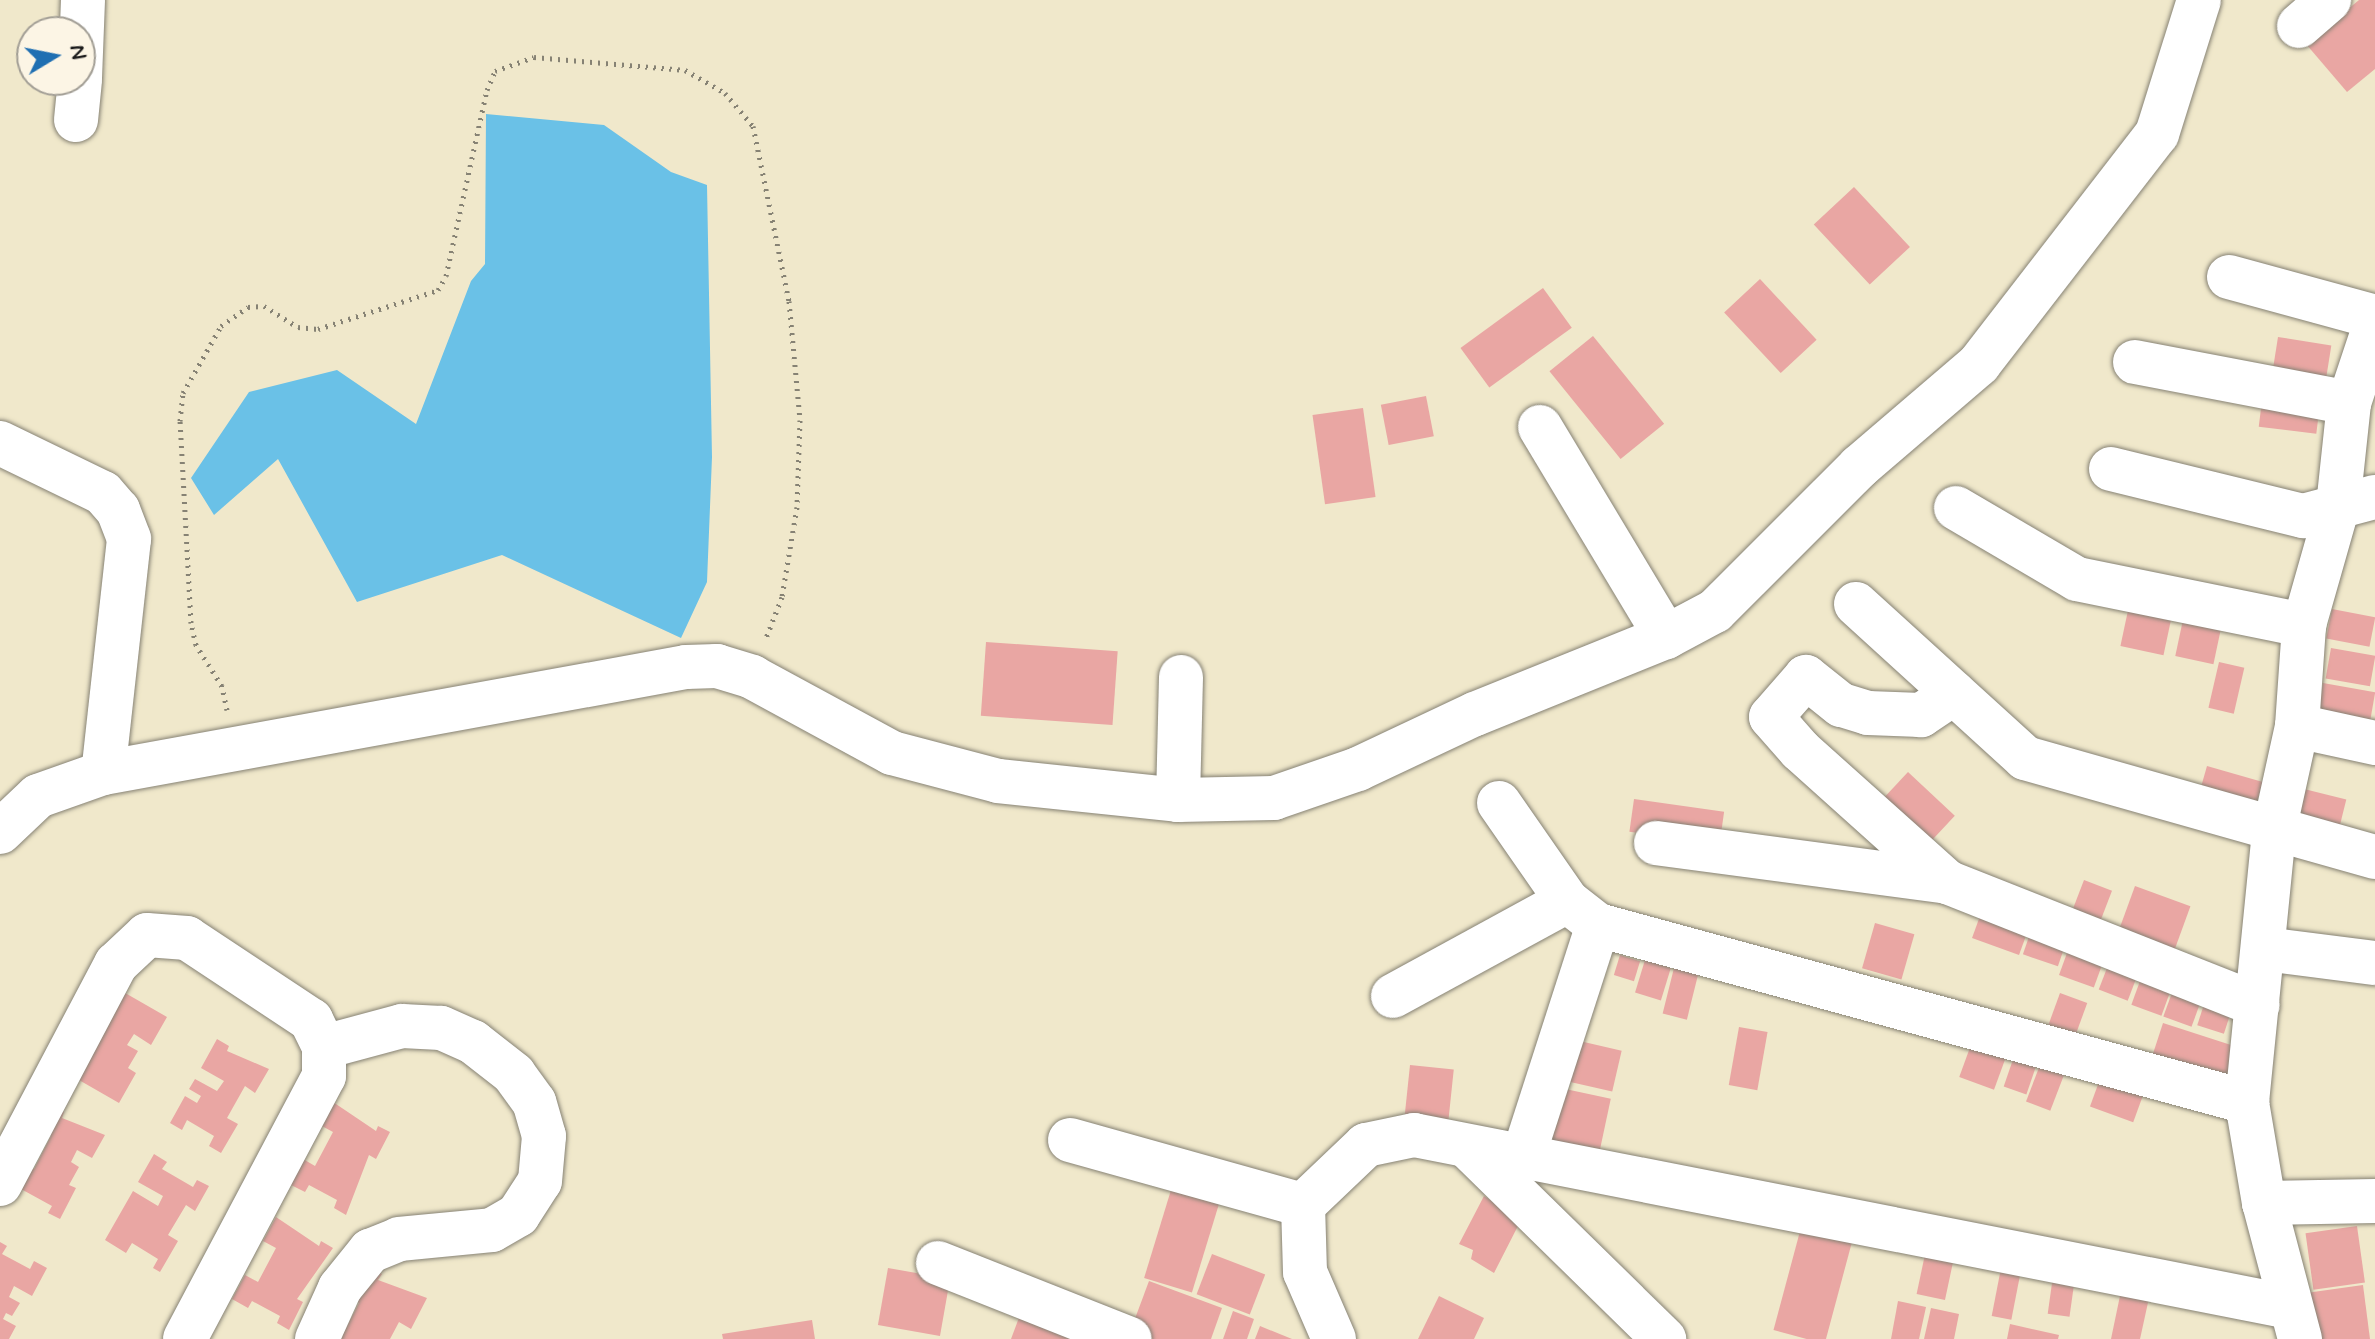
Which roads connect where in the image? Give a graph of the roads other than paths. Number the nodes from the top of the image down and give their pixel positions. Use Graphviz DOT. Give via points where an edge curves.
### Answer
graph roads {
  1 [pos="2199,0"];
  2 [pos="2229,277"];
  3 [pos="2375,317"];
  4 [pos="2375,325"];
  5 [pos="2135,362"];
  6 [pos="2359,396"];
  7 [pos="1540,427"];
  8 [pos="0,443"];
  9 [pos="2111,469"];
  10 [pos="2357,501"];
  11 [pos="1956,508"];
  12 [pos="1856,604"];
  13 [pos="2304,625"];
  14 [pos="1666,637"];
  15 [pos="1181,677"];
  16 [pos="1954,693"];
  17 [pos="2297,726"];
  18 [pos="2375,743"];
  19 [pos="103,773"];
  20 [pos="1178,800"];
  21 [pos="1499,803"];
  22 [pos="2274,831"];
  23 [pos="0,832"];
  24 [pos="1656,843"];
  25 [pos="2375,857"];
  26 [pos="1947,882"];
  27 [pos="1582,913"];
  28 [pos="2265,949"];
  29 [pos="2375,963"];
  30 [pos="1393,996"];
  31 [pos="2258,1005"];
  32 [pos="324,1047"];
  33 [pos="2247,1102"];
  34 [pos="1070,1140"];
  35 [pos="1470,1149"];
  36 [pos="1523,1157"];
  37 [pos="0,1184"];
  38 [pos="2375,1201"];
  39 [pos="2264,1203"];
  40 [pos="1303,1205"];
  41 [pos="938,1263"];
  42 [pos="2295,1323"];
  43 [pos="185,1339"];
  44 [pos="317,1339"];
  45 [pos="1130,1339"];
  46 [pos="1334,1339"];
  47 [pos="1664,1339"];
  1 -- 14 [label="street" via="2157,134 1979,364 1859,467 1715,611"];
  2 -- 3 [label="street"];
  4 -- 6 [label="street"];
  5 -- 6 [label="street"];
  6 -- 10 [label="street"];
  7 -- 14 [label="street"];
  8 -- 19 [label="street" via="103,493 118,510 129,539"];
  9 -- 10 [label="street" via="2303,516 2320,516"];
  10 -- 13 [label="street"];
  11 -- 13 [label="street" via="2077,579"];
  12 -- 16 [label="street"];
  13 -- 17 [label="street"];
  14 -- 20 [label="street" via="1490,707 1358,769 1288,793"];
  15 -- 20 [label="street"];
  16 -- 22 [label="street" via="2025,758"];
  16 -- 26 [label="street" via="1921,715 1868,713 1841,705 1806,677 1771,714 1800,750"];
  17 -- 18 [label="street"];
  17 -- 22 [label="street"];
  19 -- 20 [label="street" via="686,667 717,666 752,677 892,753 943,770"];
  19 -- 23 [label="street" via="38,796"];
  21 -- 27 [label="street"];
  22 -- 25 [label="street"];
  22 -- 28 [label="street"];
  24 -- 26 [label="street"];
  26 -- 31 [label="street"];
  27 -- 30 [label="street"];
  27 -- 33 [label="street"];
  27 -- 36 [label="street"];
  28 -- 29 [label="street"];
  28 -- 31 [label="street"];
  31 -- 33 [label="street"];
  32 -- 37 [label="street" via="311,1020 187,938 147,935 116,964"];
  32 -- 43 [label="street" via="324,1076 313,1100"];
  32 -- 44 [label="street" via="402,1026 441,1028 473,1042 514,1074 534,1102 544,1136 540,1181 518,1215 492,1230 399,1239 370,1251 340,1288"];
  33 -- 39 [label="street"];
  34 -- 40 [label="street"];
  35 -- 36 [label="street"];
  35 -- 40 [label="street" via="1414,1135 1366,1145"];
  35 -- 47 [label="street"];
  36 -- 42 [label="street"];
  38 -- 39 [label="street"];
  39 -- 42 [label="street"];
  40 -- 46 [label="street" via="1305,1272"];
  41 -- 45 [label="street"];
}
